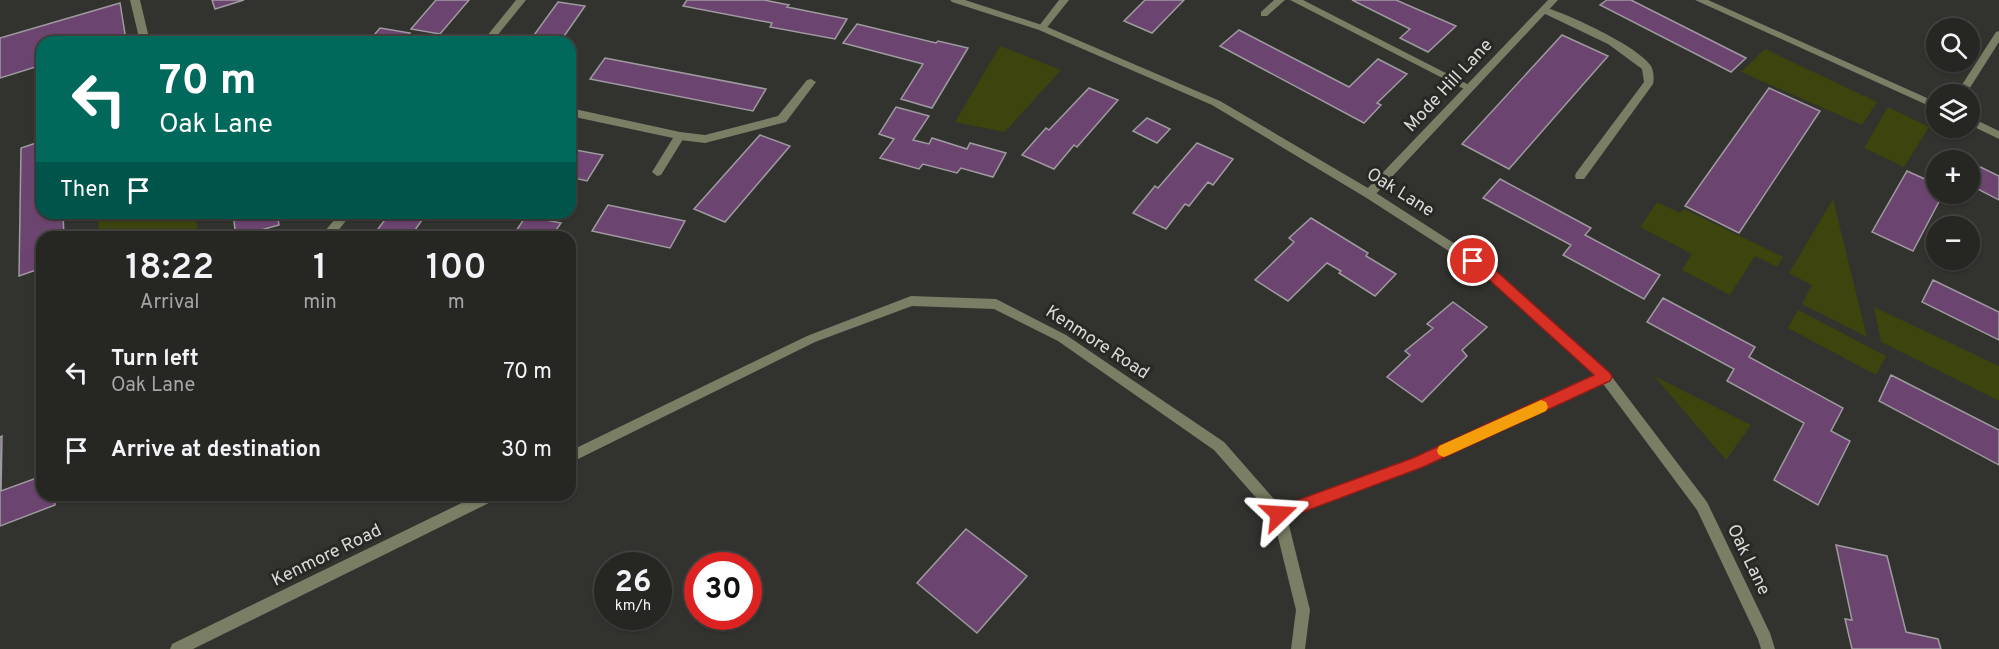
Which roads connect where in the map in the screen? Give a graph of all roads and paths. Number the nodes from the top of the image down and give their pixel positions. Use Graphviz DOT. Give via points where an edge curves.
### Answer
graph roads {
  1 [pos="135,0"];
  2 [pos="521,0"];
  3 [pos="955,0"];
  4 [pos="1064,0"];
  5 [pos="1281,0"];
  6 [pos="1295,0"];
  7 [pos="1553,0"];
  8 [pos="1700,0"];
  9 [pos="1544,10"];
  10 [pos="1264,14"];
  11 [pos="1042,28"];
  12 [pos="1999,34"];
  13 [pos="144,36"];
  14 [pos="492,36"];
  15 [pos="812,82"];
  16 [pos="1967,84"];
  17 [pos="1470,88"];
  18 [pos="1926,102"];
  19 [pos="576,112"];
  20 [pos="1980,126"];
  21 [pos="1999,135"];
  22 [pos="681,136"];
  23 [pos="657,172"];
  24 [pos="1580,176"];
  25 [pos="1369,194"];
  26 [pos="341,219"];
  27 [pos="331,231"];
  28 [pos="1605,377"];
  29 [pos="576,454"];
  30 [pos="480,501"];
  31 [pos="1279,514"];
  32 [pos="177,649"];
  33 [pos="1299,649"];
  34 [pos="1768,649"];
  1 -- 13 [label="street"];
  2 -- 14 [label="street"];
  3 -- 11 [label="street, Oak Lane"];
  4 -- 11 [label="street"];
  5 -- 10 [label="street"];
  6 -- 17 [label="street"];
  7 -- 9 [label="street, Mode Hill Lane"];
  8 -- 18 [label="street"];
  9 -- 17 [label="street, Mode Hill Lane"];
  9 -- 24 [label="street" via="1623,48 1647,68 1648,82"];
  11 -- 25 [label="street, Oak Lane" via="1216,102"];
  12 -- 16 [label="street"];
  15 -- 22 [label="street" via="782,118 705,139"];
  17 -- 25 [label="street, Mode Hill Lane"];
  19 -- 22 [label="street"];
  20 -- 21 [label="street"];
  22 -- 23 [label="street"];
  25 -- 28 [label="street, Oak Lane" via="1490,272"];
  26 -- 27 [label="street"];
  28 -- 31 [label="street" via="1418,463"];
  28 -- 34 [label="street, Oak Lane" via="1702,506"];
  29 -- 31 [label="street, Kenmore Road" via="811,339 910,301 996,304 1062,338 1219,446"];
  30 -- 32 [label="street, Kenmore Road"];
  31 -- 33 [label="street, Kenmore Road" via="1302,609"];
}
